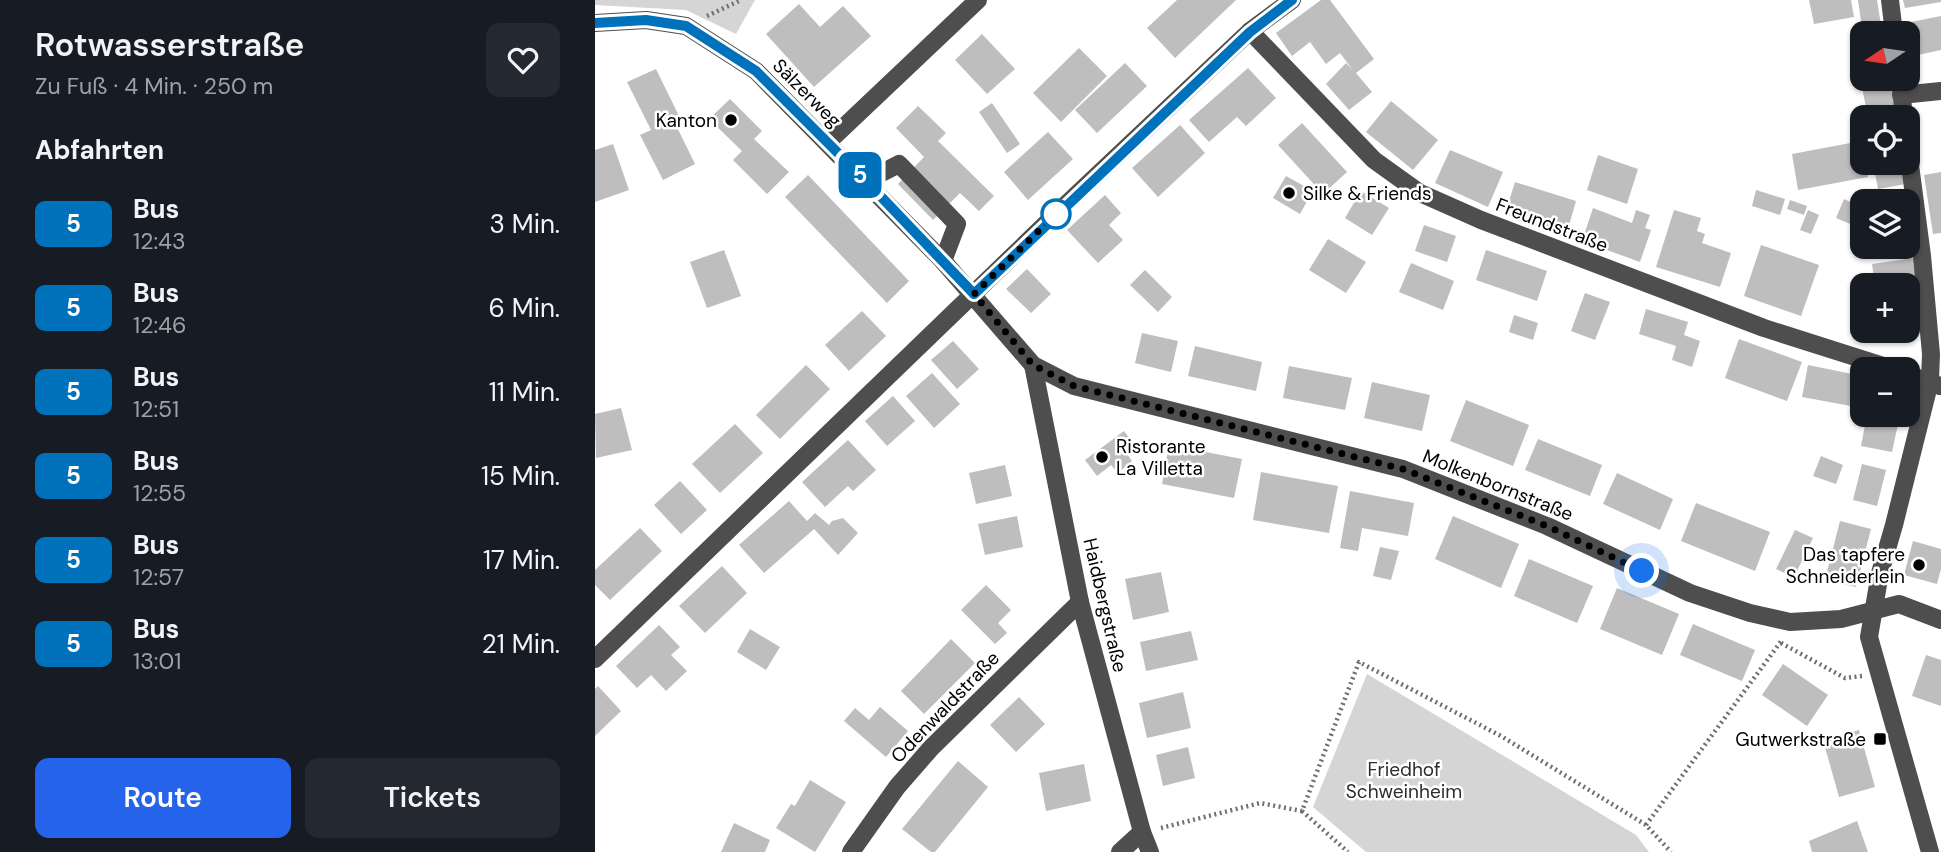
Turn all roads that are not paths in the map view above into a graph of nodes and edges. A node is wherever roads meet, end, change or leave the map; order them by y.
1 (978, 0) edge
2 (1292, 0) edge
3 (1890, 0) edge
4 (1893, 21) edge
5 (595, 23) edge
6 (1250, 32) junction
7 (1920, 89) edge
8 (1941, 91) edge
9 (828, 142) junction
10 (1911, 175) edge
11 (866, 181) junction
12 (943, 261) junction
13 (974, 294) junction
14 (1855, 357) edge
15 (1033, 365) junction
16 (1935, 384) edge
17 (1080, 602) junction
18 (1873, 610) junction
19 (1941, 620) edge
20 (595, 659) edge
21 (1142, 832) junction
22 (851, 852) edge
23 (1120, 852) edge
24 (1150, 852) edge
25 (1930, 852) edge

1 - 9 street
2 - 6 street
3 - 4 street
5 - 9 street, Sälzerweg
6 - 13 street
6 - 14 street, Freundstraße
7 - 8 street
9 - 11 street, Sälzerweg
10 - 16 street
11 - 12 street, Sälzerweg
11 - 12 street
12 - 13 street, Sälzerweg
13 - 15 street, Sälzerweg
13 - 20 street
15 - 17 street, Haidbergstraße
15 - 18 street, Molkenbornstraße
16 - 18 street
17 - 21 street, Haidbergstraße
17 - 22 street, Odenwaldstraße
18 - 19 street, Molkenbornstraße
18 - 25 street
21 - 23 street
21 - 24 street, Haidbergstraße

